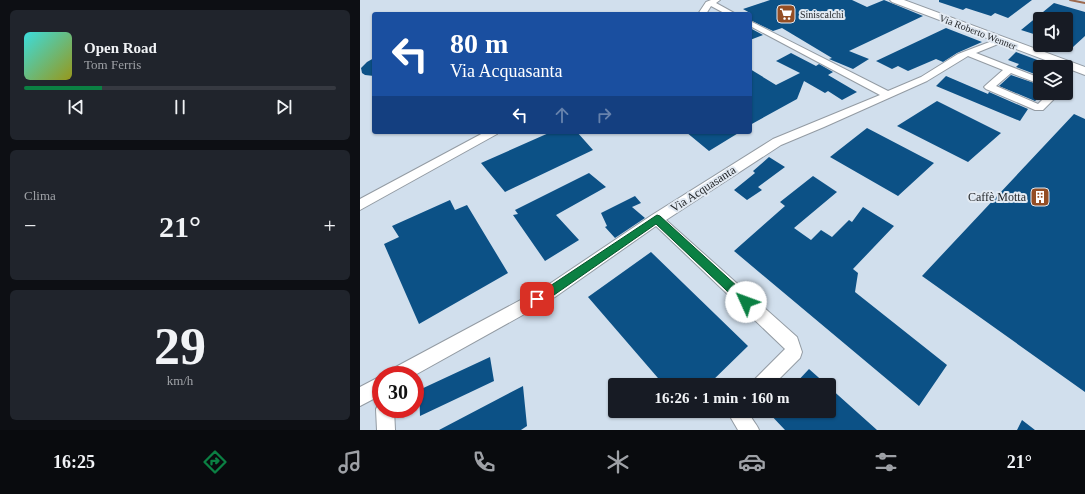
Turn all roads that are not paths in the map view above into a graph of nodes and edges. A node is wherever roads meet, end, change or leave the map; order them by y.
1 (895, 0) edge
2 (903, 0) edge
3 (714, 1) edge
4 (704, 12) edge
5 (729, 12) edge
6 (752, 24) edge
7 (1000, 40) junction
8 (968, 53) junction
9 (1085, 68) edge
10 (1010, 69) junction
11 (1085, 71) edge
12 (1033, 78) edge
13 (888, 95) junction
14 (1048, 100) edge
15 (489, 134) edge
16 (360, 205) edge
17 (657, 218) junction
18 (414, 366) edge
19 (769, 378) edge
20 (372, 390) edge
21 (360, 397) edge
22 (385, 418) edge
23 (740, 418) edge
24 (386, 430) edge
25 (750, 430) edge

1 - 7 main road, Via Roberto Wenner
2 - 9 main road, Via Roberto Wenner
3 - 4 street
3 - 5 street
6 - 13 street
7 - 8 street, Via Acquasanta
7 - 11 main road, Via Roberto Wenner
8 - 10 street
8 - 13 street, Via Acquasanta
10 - 12 street
10 - 14 street
13 - 17 street, Via Acquasanta
15 - 16 street
17 - 18 street, Via Acquasanta
17 - 19 street
20 - 21 street
22 - 24 street
23 - 25 street

